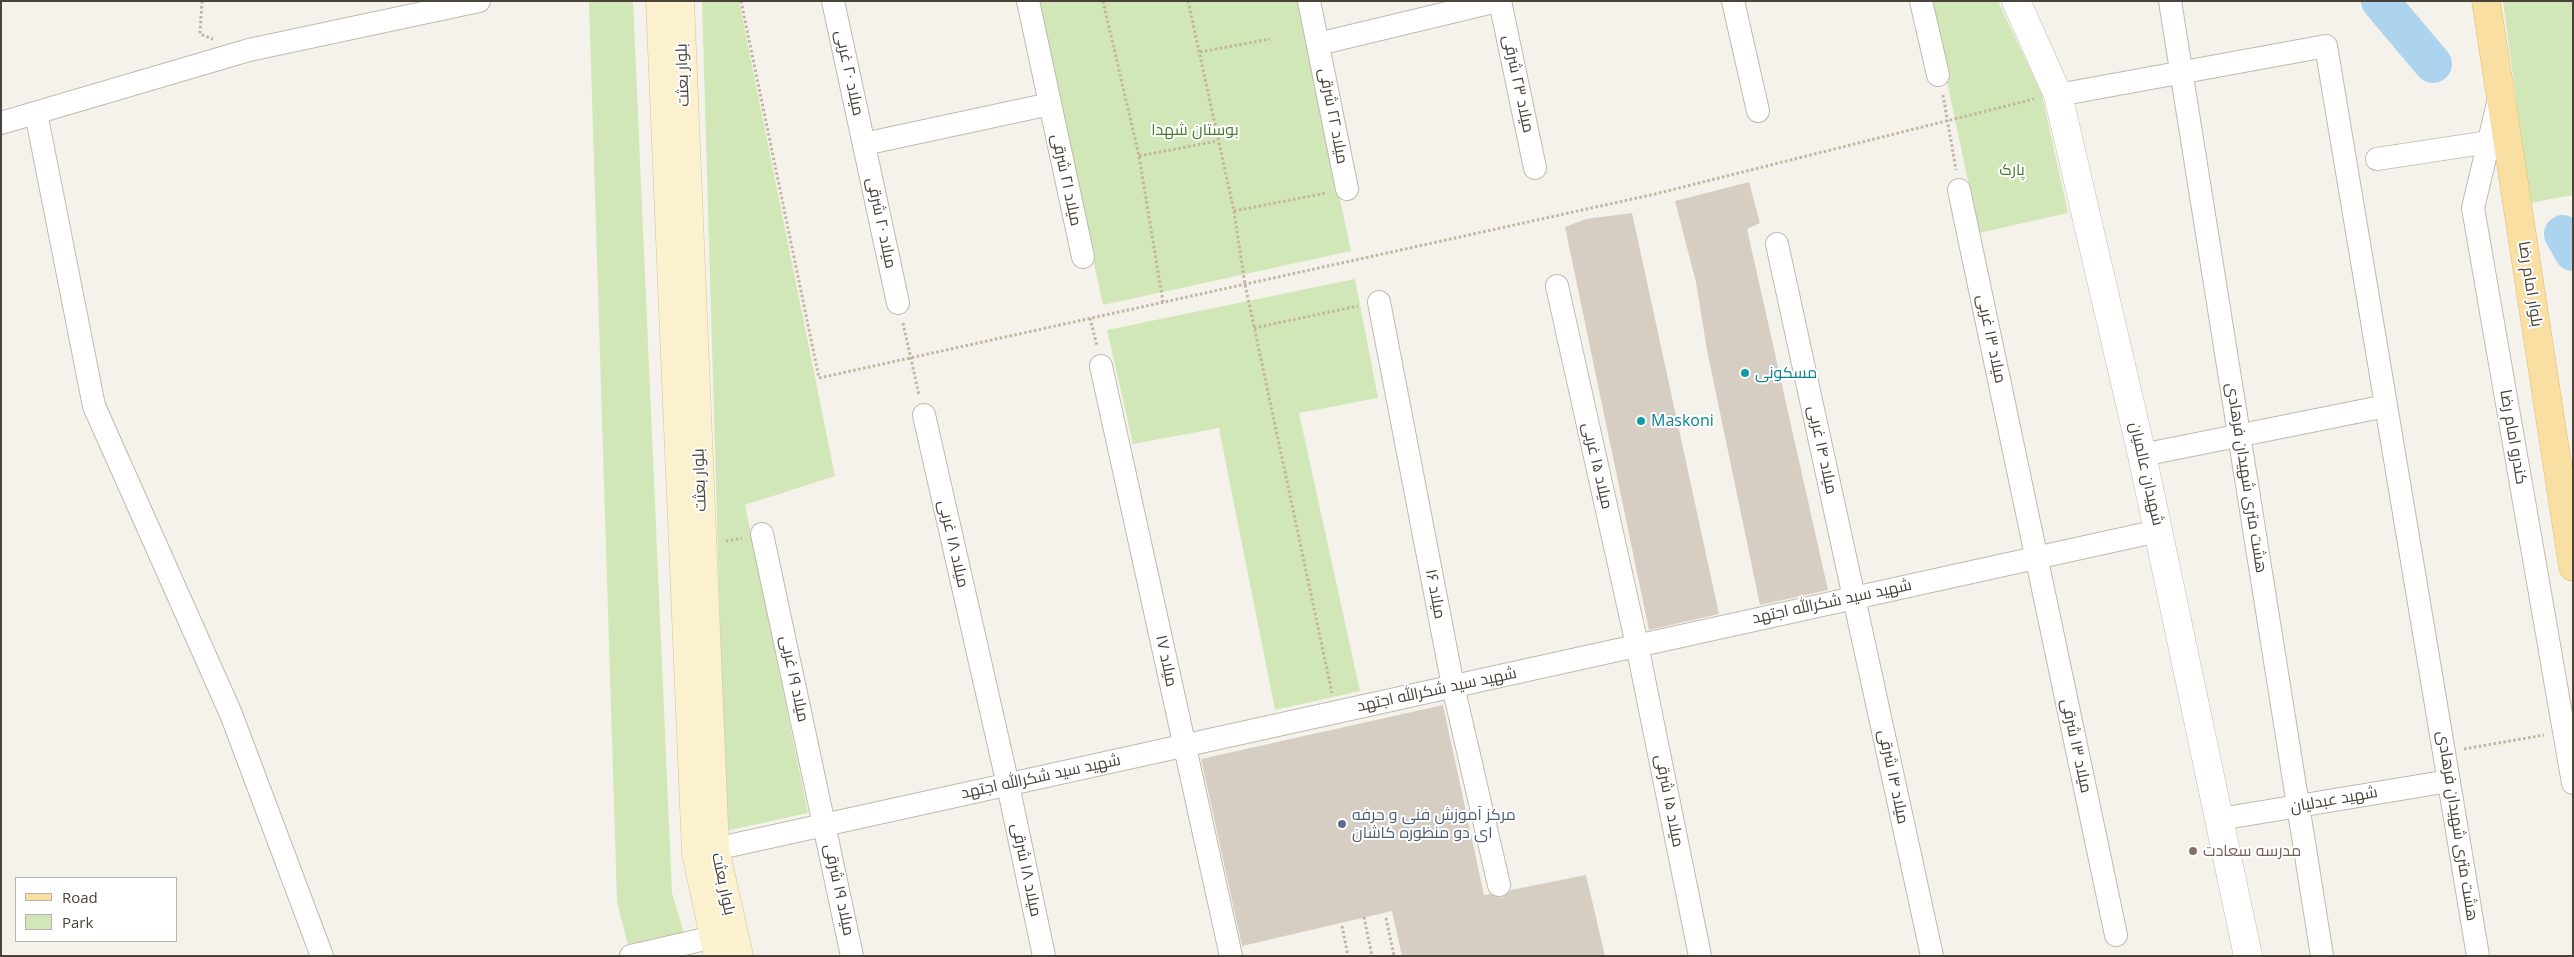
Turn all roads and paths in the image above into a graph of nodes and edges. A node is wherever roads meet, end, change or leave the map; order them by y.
1 (202, 1) edge
2 (479, 1) edge
3 (660, 1) edge
4 (680, 1) edge
5 (741, 1) edge
6 (833, 1) edge
7 (1028, 1) edge
8 (1103, 1) edge
9 (1188, 1) edge
10 (1309, 1) edge
11 (1499, 1) edge
12 (1734, 1) edge
13 (1921, 1) edge
14 (2016, 1) edge
15 (2170, 1) edge
16 (2486, 1) edge
17 (1270, 39) dead end
18 (1318, 44) junction
19 (248, 50) junction
20 (1200, 52) junction
21 (2181, 72) junction
22 (1938, 75) joint
23 (2500, 93) junction
24 (2047, 97) junction
25 (1050, 104) junction
26 (1758, 111) dead end
27 (36, 113) junction
28 (1948, 121) junction
29 (1, 123) edge
30 (1217, 140) junction
31 (2489, 142) junction
32 (864, 144) junction
33 (1139, 156) junction
34 (2377, 159) dead end
35 (1535, 168) dead end
36 (1348, 189) joint
37 (1959, 190) joint
38 (1234, 211) junction
39 (1776, 244) dead end
40 (1082, 257) dead end
41 (1245, 284) junction
42 (1557, 286) dead end
43 (1163, 302) junction
44 (1378, 302) joint
45 (898, 303) joint
46 (1090, 318) junction
47 (1254, 328) junction
48 (911, 358) junction
49 (1101, 366) joint
50 (2386, 406) junction
51 (924, 415) joint
52 (2239, 436) junction
53 (2142, 455) junction
54 (2158, 531) junction
55 (762, 534) joint
56 (725, 541) dead end
57 (2036, 557) junction
58 (2573, 567) edge
59 (1854, 598) junction
60 (1637, 646) junction
61 (1453, 686) junction
62 (1336, 712) junction
63 (2564, 732) junction
64 (1185, 746) junction
65 (2446, 752) junction
66 (2449, 781) junction
67 (2573, 783) edge
68 (1008, 785) junction
69 (2298, 806) junction
70 (2220, 819) junction
71 (825, 825) junction
72 (715, 849) junction
73 (1498, 885) dead end
74 (1364, 917) dead end
75 (1386, 918) dead end
76 (1342, 926) dead end
77 (2116, 935) dead end
78 (716, 946) edge
79 (322, 956) edge
80 (631, 956) edge
81 (738, 956) edge
82 (852, 956) edge
83 (1044, 956) edge
84 (1231, 956) edge
85 (1348, 956) edge
86 (1372, 956) edge
87 (1394, 956) edge
88 (1700, 956) edge
89 (1932, 956) edge
90 (2248, 956) edge
91 (2322, 956) edge
92 (2478, 956) edge

1 - 19 path
2 - 19 street
3 - 78 main road, بلوار بعثت
4 - 72 main road, بلوار بعثت
5 - 48 path
6 - 32 street, میلاد ۲۰ غربی
7 - 25 street, میلاد ۲۱ شرقی
8 - 33 path
9 - 20 path
10 - 18 street, میلاد ۲۲ شرقی
11 - 18 street
11 - 35 street, میلاد ۲۳ شرقی
12 - 26 street
13 - 22 street
14 - 24 street, شهیدان عالمیان
15 - 21 street, هشت متری شهیدان فرهادی
16 - 23 main road, بلوار امام رضا
17 - 20 path
18 - 36 street, میلاد ۲۲ شرقی
19 - 27 street
20 - 30 path
21 - 24 street
21 - 50 street, هشت متری شهیدان فرهادی
21 - 52 street, هشت متری شهیدان فرهادی
22 - 28 path
23 - 31 street, کندرو امام رضا
23 - 58 main road, بلوار امام رضا
24 - 28 path
24 - 53 street, شهیدان عالمیان
25 - 32 street
25 - 40 street, میلاد ۲۱ شرقی
27 - 29 street
27 - 79 street
28 - 37 path
28 - 41 path
30 - 33 path
30 - 38 path
31 - 34 street
31 - 63 street, کندرو امام رضا
32 - 45 street, میلاد ۲۰ شرقی
33 - 43 path
36 - 38 path
37 - 57 street, میلاد ۱۳ غربی
38 - 41 path
39 - 59 street, میلاد ۱۴ غربی
41 - 43 path
41 - 47 path
42 - 60 street, میلاد ۱۵ غربی
43 - 46 path
44 - 47 path
44 - 61 street, میلاد ۱۶
45 - 48 path
46 - 48 path
46 - 49 path
47 - 62 path
48 - 51 path
49 - 64 street, میلاد ۱۷
50 - 52 street
50 - 65 street, هشت متری شهیدان فرهادی
51 - 68 street, میلاد ۱۸ غربی
52 - 53 street
52 - 69 street, هشت متری شهیدان فرهادی
53 - 54 street, شهیدان عالمیان
54 - 57 street, شهید سید شکرالله اجتهد
54 - 70 street, شهیدان عالمیان
55 - 56 path
55 - 71 street, میلاد ۱۹ غربی
57 - 59 street, شهید سید شکرالله اجتهد
57 - 77 street, میلاد ۱۳ شرقی
59 - 60 street, شهید سید شکرالله اجتهد
59 - 89 street, میلاد ۱۴ شرقی
60 - 61 street, شهید سید شکرالله اجتهد
60 - 88 street, میلاد ۱۵ شرقی
61 - 62 street, شهید سید شکرالله اجتهد
61 - 73 street, میلاد ۱۶
62 - 64 street, شهید سید شکرالله اجتهد
63 - 65 path
63 - 67 street, کندرو امام رضا
64 - 68 street, شهید سید شکرالله اجتهد
64 - 84 street, میلاد ۱۷
65 - 66 street, هشت متری شهیدان فرهادی
66 - 69 street, شهید عبدلیان
66 - 92 street, هشت متری شهیدان فرهادی
68 - 71 street, شهید سید شکرالله اجتهد
68 - 83 street, میلاد ۱۸ شرقی
69 - 70 street, شهید عبدلیان
69 - 91 street, هشت متری شهیدان فرهادی
70 - 90 street, شهیدان عالمیان
71 - 72 street, شهید سید شکرالله اجتهد
71 - 82 street, میلاد ۱۹ شرقی
72 - 81 main road, بلوار بعثت
74 - 86 path
75 - 87 path
76 - 85 path
78 - 80 street

